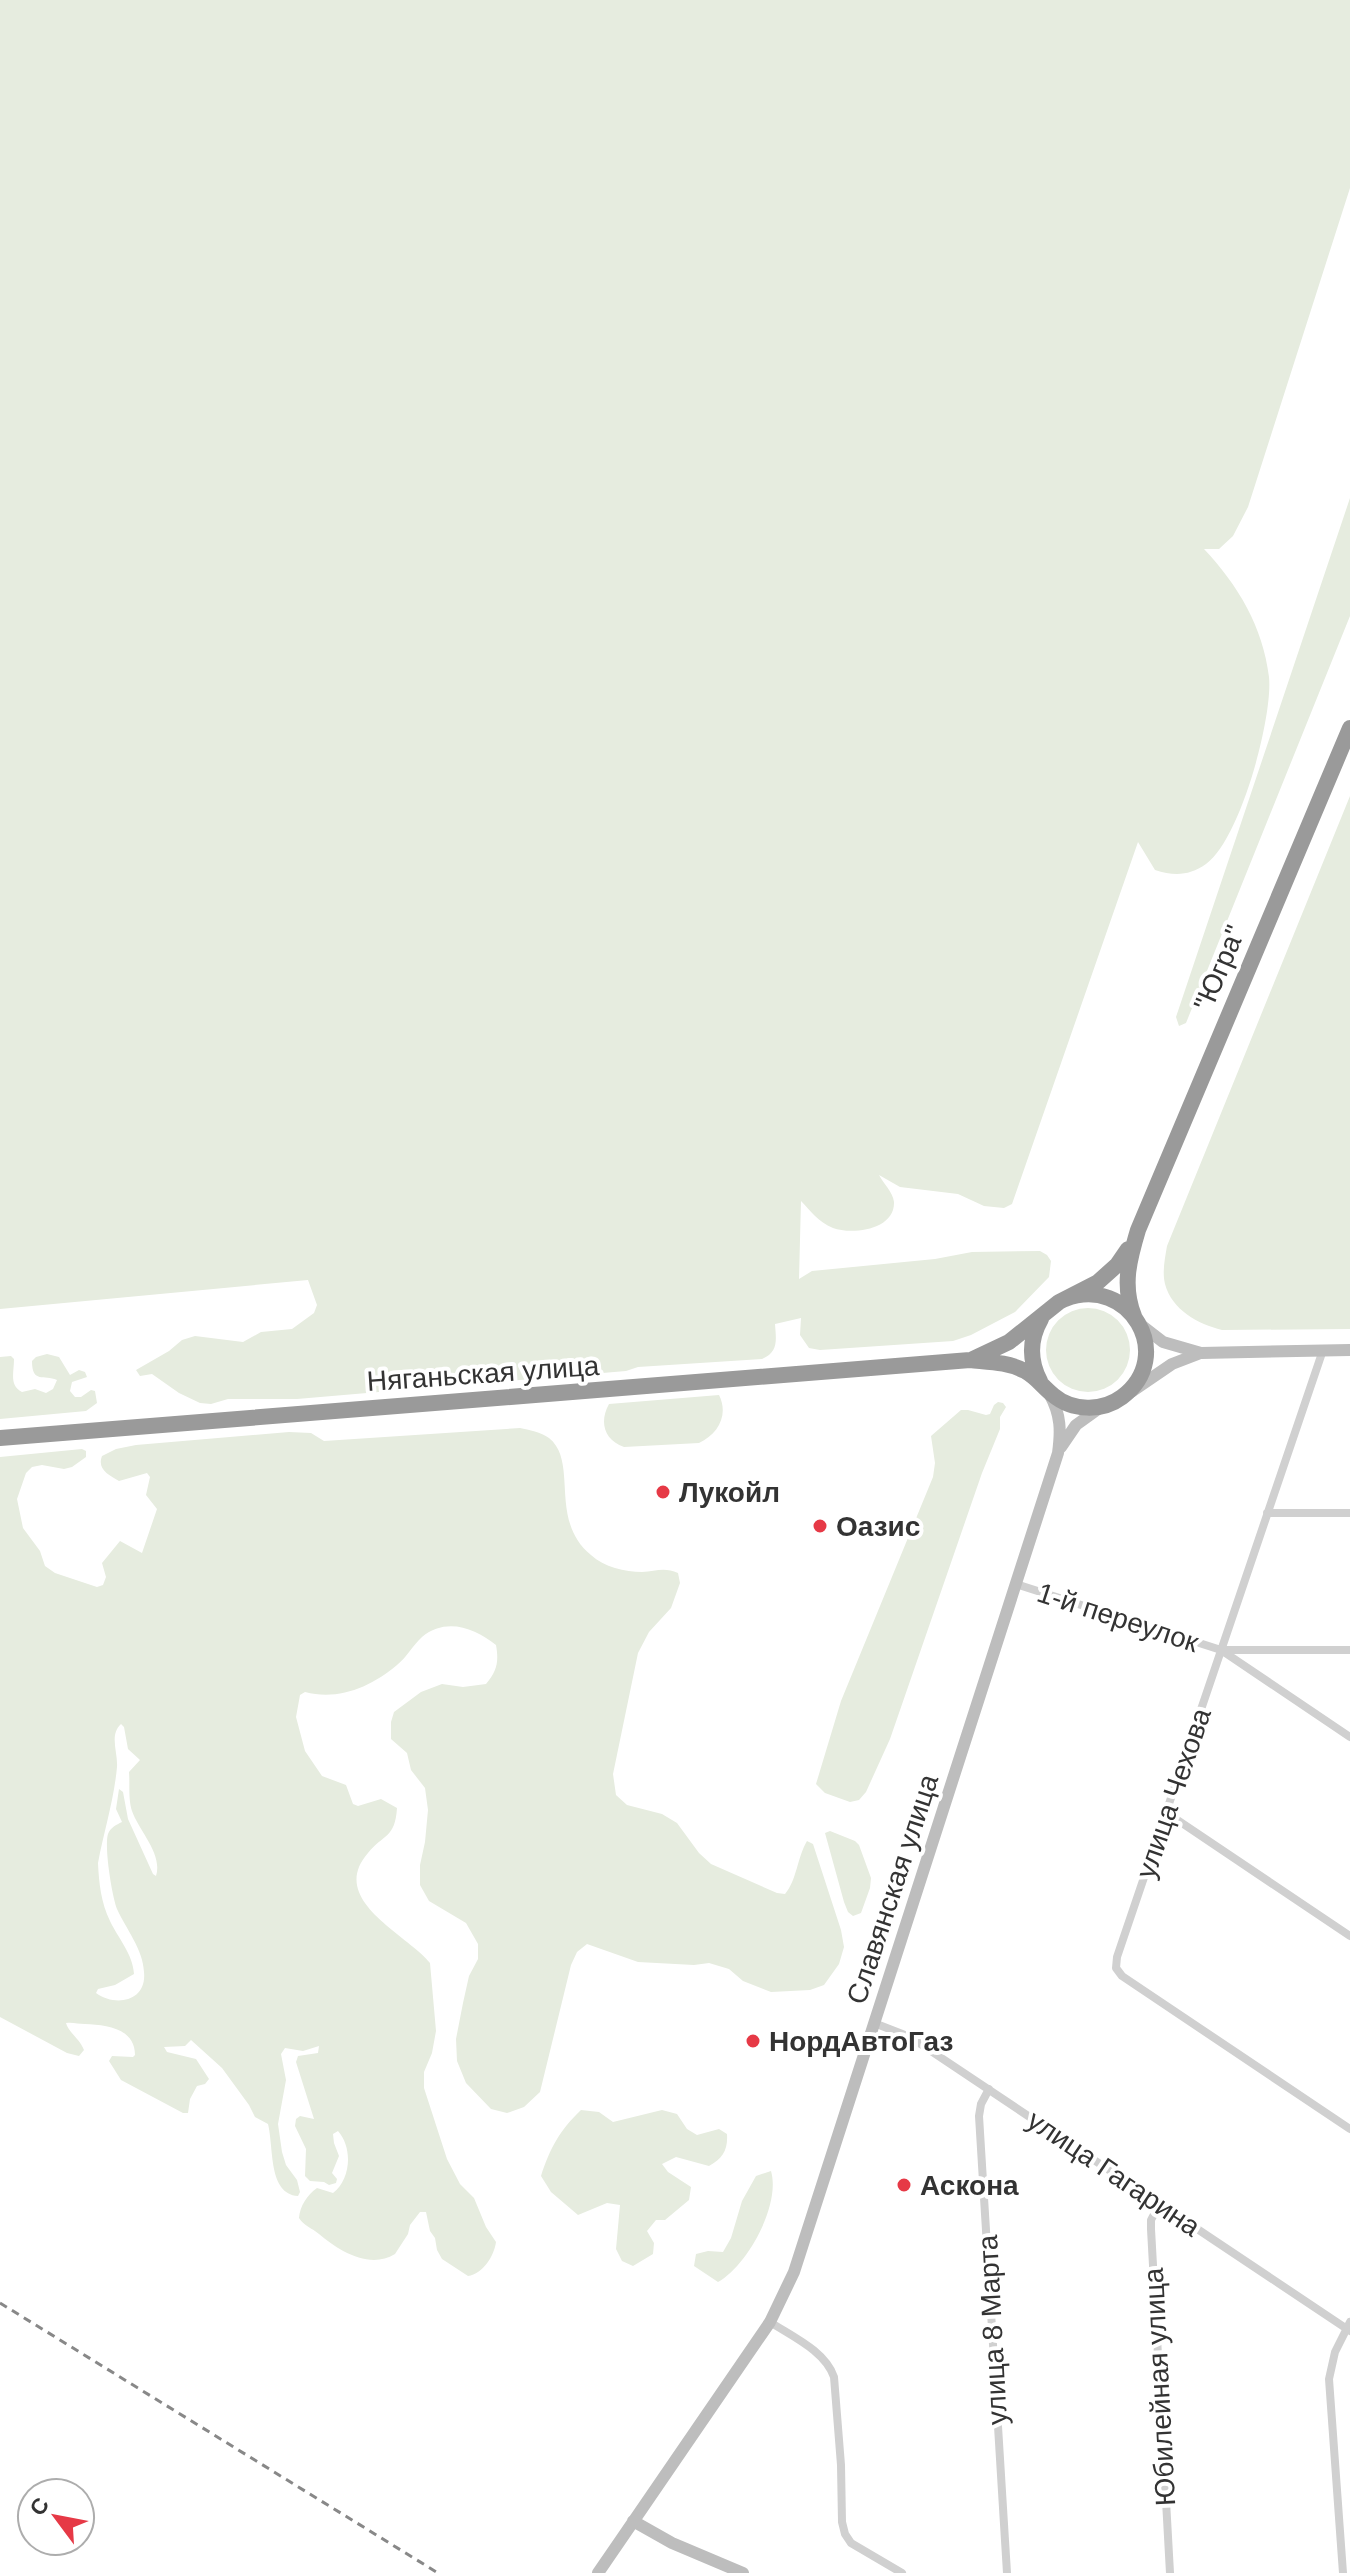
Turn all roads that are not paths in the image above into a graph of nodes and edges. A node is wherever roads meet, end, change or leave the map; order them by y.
1 (1350, 728) edge
2 (1138, 1230) junction
3 (1065, 1299) junction
4 (1044, 1315) junction
5 (1136, 1320) junction
6 (1323, 1350) junction
7 (1350, 1350) edge
8 (1201, 1353) junction
9 (970, 1360) junction
10 (1045, 1388) junction
11 (1110, 1403) junction
12 (0, 1438) edge
13 (1058, 1453) junction
14 (1267, 1513) junction
15 (1350, 1513) edge
16 (1016, 1584) junction
17 (1221, 1650) junction
18 (1350, 1650) edge
19 (1350, 1737) edge
20 (1167, 1813) junction
21 (1350, 1936) edge
22 (874, 2023) junction
23 (989, 2089) junction
24 (1350, 2129) edge
25 (1160, 2203) junction
26 (770, 2322) junction
27 (1349, 2327) edge
28 (633, 2521) junction
29 (598, 2573) edge
30 (743, 2573) edge
31 (902, 2573) edge
32 (1007, 2573) edge
33 (1170, 2573) edge
34 (1343, 2573) edge

1 - 2 highway, "Югра"
2 - 3 highway
2 - 5 highway
3 - 4 highway
3 - 5 highway
4 - 9 highway
4 - 10 highway
5 - 8 street
5 - 11 highway
6 - 7 street
6 - 8 street
6 - 14 street, улица Чехова
8 - 11 street
9 - 10 highway
9 - 12 highway, Няганьская улица
10 - 11 highway
10 - 13 street
11 - 13 street
13 - 16 street, Славянская улица
14 - 15 street
14 - 17 street, улица Чехова
16 - 17 street, 1-й переулок
16 - 22 street, Славянская улица
17 - 18 street
17 - 19 street
17 - 20 street, улица Чехова
20 - 21 street
20 - 24 street, улица Чехова
22 - 23 street, улица Гагарина
22 - 26 street, Славянская улица
23 - 25 street, улица Гагарина
23 - 32 street, улица 8 Марта
25 - 27 street, улица Гагарина
25 - 33 street, Юбилейная улица
26 - 28 street, Славянская улица
26 - 31 street
27 - 34 street
28 - 29 street, Славянская улица
28 - 30 street

